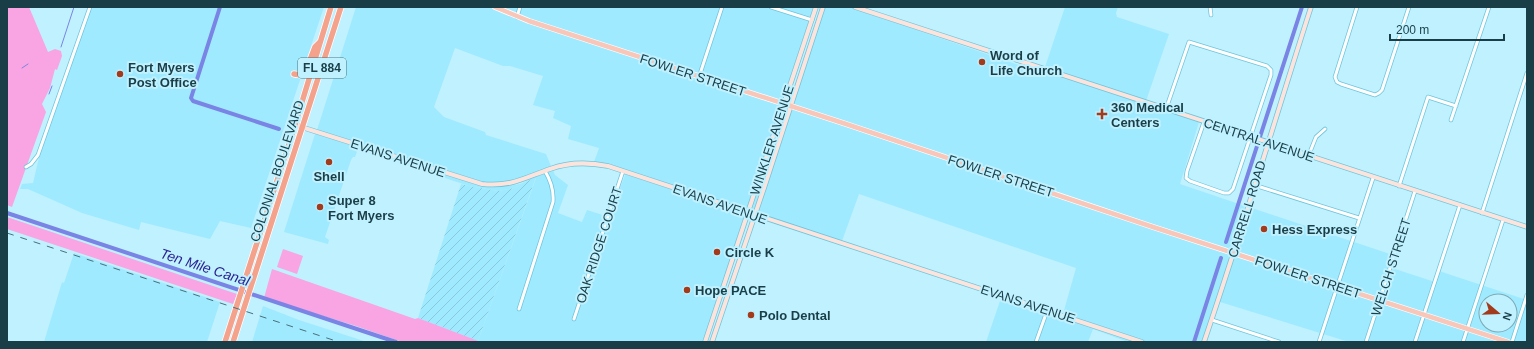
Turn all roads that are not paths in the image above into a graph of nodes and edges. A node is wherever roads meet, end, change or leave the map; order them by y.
1 (90, 7) edge
2 (331, 7) edge
3 (341, 7) edge
4 (495, 7) edge
5 (520, 7) edge
6 (722, 7) edge
7 (771, 7) edge
8 (816, 7) edge
9 (823, 7) edge
10 (855, 7) edge
11 (1210, 7) edge
12 (1311, 7) edge
13 (1357, 7) edge
14 (1409, 7) edge
15 (1489, 7) edge
16 (1211, 15) dead end
17 (517, 16) junction
18 (812, 20) junction
19 (321, 40) junction
20 (1527, 73) edge
21 (294, 74) dead end
22 (699, 77) junction
23 (784, 105) junction
24 (790, 106) junction
25 (1456, 106) junction
26 (1166, 110) junction
27 (1451, 120) dead end
28 (1204, 122) junction
29 (295, 126) junction
30 (303, 128) junction
31 (1325, 129) dead end
32 (1252, 138) junction
33 (1265, 142) junction
34 (1308, 157) junction
35 (26, 167) dead end
36 (545, 171) junction
37 (623, 171) junction
38 (1373, 178) junction
39 (1254, 184) junction
40 (1400, 186) junction
41 (1415, 191) junction
42 (269, 206) junction
43 (1460, 206) junction
44 (748, 213) junction
45 (1482, 213) junction
46 (754, 215) junction
47 (1359, 218) junction
48 (1503, 220) junction
49 (264, 223) junction
50 (270, 226) junction
51 (1527, 228) edge
52 (266, 240) junction
53 (1234, 253) junction
54 (1337, 286) junction
55 (1527, 295) edge
56 (1380, 300) junction
57 (518, 309) dead end
58 (1047, 311) junction
59 (1424, 315) junction
60 (574, 319) dead end
61 (1212, 320) junction
62 (1468, 329) junction
63 (224, 342) edge
64 (233, 342) edge
65 (705, 342) edge
66 (712, 342) edge
67 (1036, 342) edge
68 (1142, 342) edge
69 (1204, 342) edge
70 (1279, 342) edge
71 (1319, 342) edge
72 (1366, 342) edge
73 (1415, 342) edge
74 (1463, 342) edge
75 (1508, 342) edge
76 (1512, 342) edge

1 - 35 street
2 - 19 highway, COLONIAL BOULEVARD / FL 884
3 - 30 highway, COLONIAL BOULEVARD / FL 884
4 - 17 main road, FOWLER STREET
5 - 17 street
6 - 22 street
7 - 18 street
8 - 18 street, WINKLER AVENUE
9 - 24 street, WINKLER AVENUE
10 - 26 street, CENTRAL AVENUE
11 - 16 street
12 - 33 street, CARRELL ROAD
13 - 14 street
15 - 25 street
17 - 22 main road, FOWLER STREET
18 - 23 street, WINKLER AVENUE
19 - 21 highway
19 - 29 highway, COLONIAL BOULEVARD / FL 884
20 - 45 street
22 - 23 main road, FOWLER STREET
23 - 24 main road, FOWLER STREET
23 - 44 street, WINKLER AVENUE
24 - 46 street, WINKLER AVENUE
24 - 53 main road, FOWLER STREET
25 - 27 street
25 - 40 street
26 - 28 street, CENTRAL AVENUE
26 - 32 street
28 - 32 street, CENTRAL AVENUE
28 - 32 street
29 - 30 street, EVANS AVENUE
29 - 42 highway, COLONIAL BOULEVARD / FL 884
30 - 36 street, EVANS AVENUE
30 - 50 highway, COLONIAL BOULEVARD / FL 884
31 - 34 street
32 - 33 street, CENTRAL AVENUE
33 - 34 street, CENTRAL AVENUE
33 - 39 street, CARRELL ROAD
34 - 38 street, CENTRAL AVENUE
36 - 37 street, EVANS AVENUE
36 - 57 street
37 - 44 street, EVANS AVENUE
37 - 60 street, OAK RIDGE COURT
38 - 40 street, CENTRAL AVENUE
38 - 47 street
39 - 47 street
39 - 53 street, CARRELL ROAD
40 - 41 street, CENTRAL AVENUE
41 - 43 street, CENTRAL AVENUE
41 - 56 street, WELCH STREET
42 - 49 highway, COLONIAL BOULEVARD / FL 884
42 - 50 highway
43 - 45 street, CENTRAL AVENUE
43 - 59 street
44 - 46 street, EVANS AVENUE
44 - 65 street, WINKLER AVENUE
45 - 48 street, CENTRAL AVENUE
46 - 58 street, EVANS AVENUE
46 - 66 street, WINKLER AVENUE
47 - 54 street
48 - 51 street, CENTRAL AVENUE
48 - 62 street
49 - 52 highway
49 - 63 highway, COLONIAL BOULEVARD / FL 884
50 - 52 highway, COLONIAL BOULEVARD / FL 884
52 - 64 highway, COLONIAL BOULEVARD / FL 884
53 - 54 main road, FOWLER STREET
53 - 61 street, CARRELL ROAD
54 - 56 main road, FOWLER STREET
54 - 71 street
55 - 76 street
56 - 59 main road, FOWLER STREET
56 - 72 street, WELCH STREET
58 - 67 street
58 - 68 street, EVANS AVENUE
59 - 62 main road, FOWLER STREET
59 - 73 street
61 - 69 street, CARRELL ROAD
61 - 70 street
62 - 74 street
62 - 75 main road, FOWLER STREET

